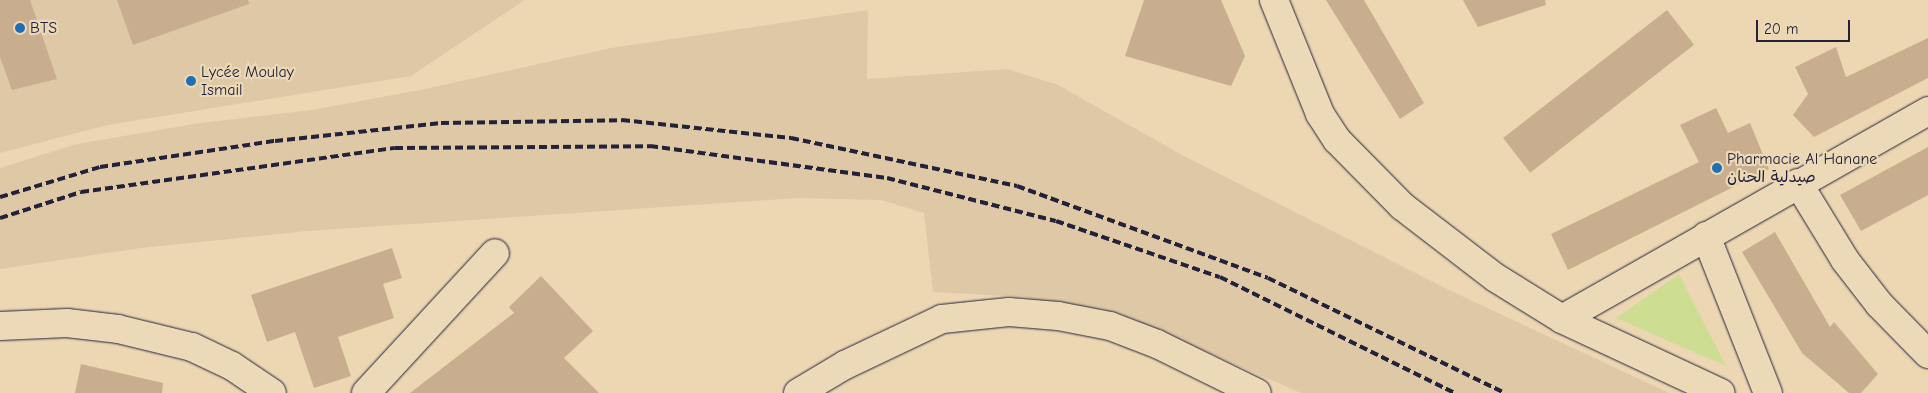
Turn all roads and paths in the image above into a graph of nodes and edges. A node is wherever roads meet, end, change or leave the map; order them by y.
1 (1274, 0) edge
2 (1928, 111) edge
3 (1798, 183) junction
4 (1706, 236) junction
5 (496, 253) dead end
6 (1562, 319) junction
7 (0, 326) edge
8 (1928, 354) edge
9 (272, 393) edge
10 (366, 393) edge
11 (798, 393) edge
12 (1257, 393) edge
13 (1721, 393) edge
14 (1768, 393) edge

1 - 6 street
2 - 3 street
3 - 4 street
3 - 8 street
4 - 6 street
4 - 14 street
5 - 10 street
6 - 13 street
7 - 9 street
11 - 12 street

